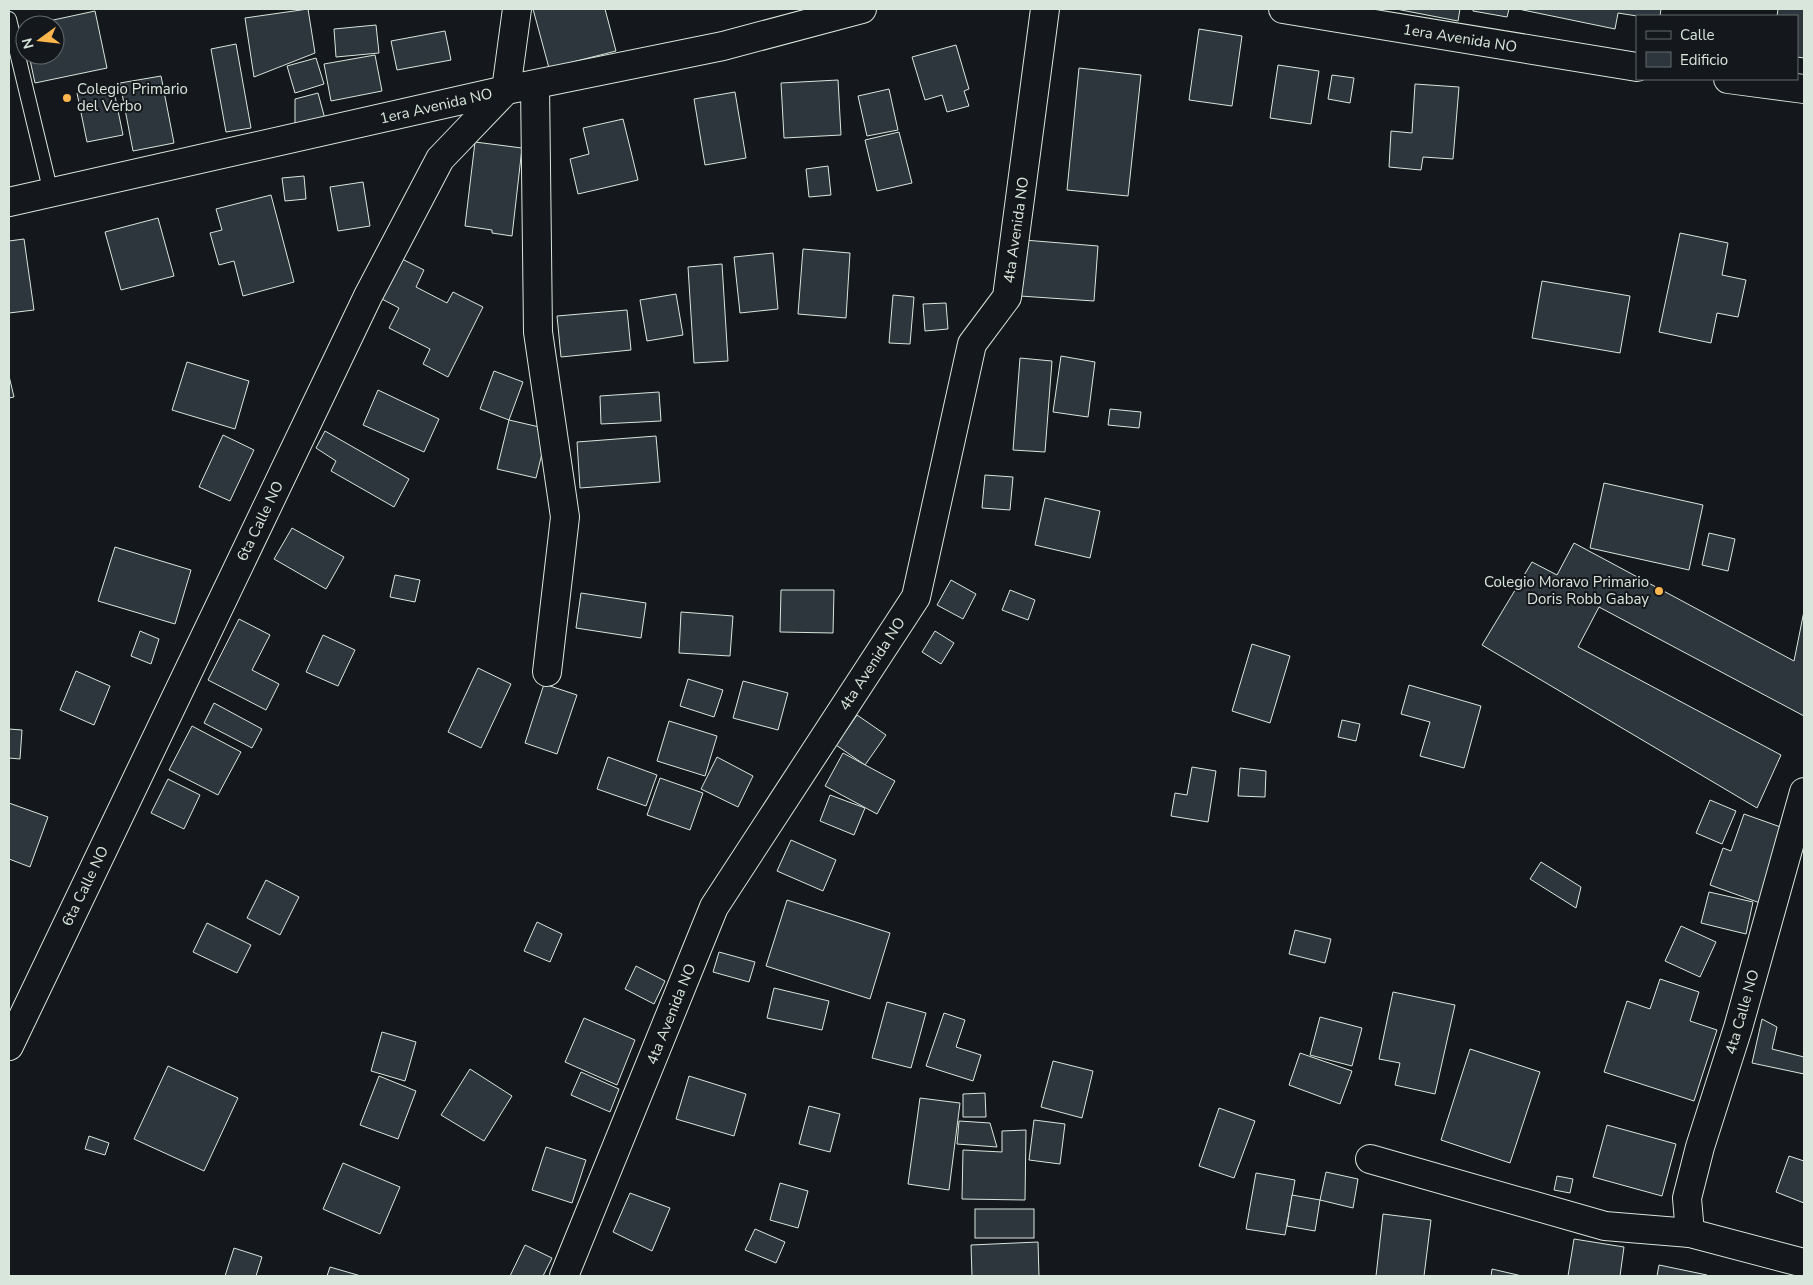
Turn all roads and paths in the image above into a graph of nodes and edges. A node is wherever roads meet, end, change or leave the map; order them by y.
1 (518, 9) edge
2 (862, 9) edge
3 (1045, 9) edge
4 (1283, 9) edge
5 (9, 19) edge
6 (1636, 67) edge
7 (1736, 80) edge
8 (535, 85) junction
9 (1804, 89) edge
10 (506, 90) junction
11 (51, 193) junction
12 (9, 202) edge
13 (547, 672) dead end
14 (1804, 792) edge
15 (9, 1046) edge
16 (1370, 1159) dead end
17 (1690, 1232) junction
18 (1804, 1263) edge
19 (564, 1276) edge

1 - 10 street
2 - 8 street, 1era Avenida NO
3 - 19 street, 4ta Avenida NO
4 - 6 street, 1era Avenida NO
5 - 11 lane
7 - 9 street
8 - 10 street, 1era Avenida NO
8 - 13 street
10 - 11 street, 1era Avenida NO
10 - 15 street, 6ta Calle NO
11 - 12 street, 1era Avenida NO
14 - 17 street, 4ta Calle NO
16 - 17 street
17 - 18 street

